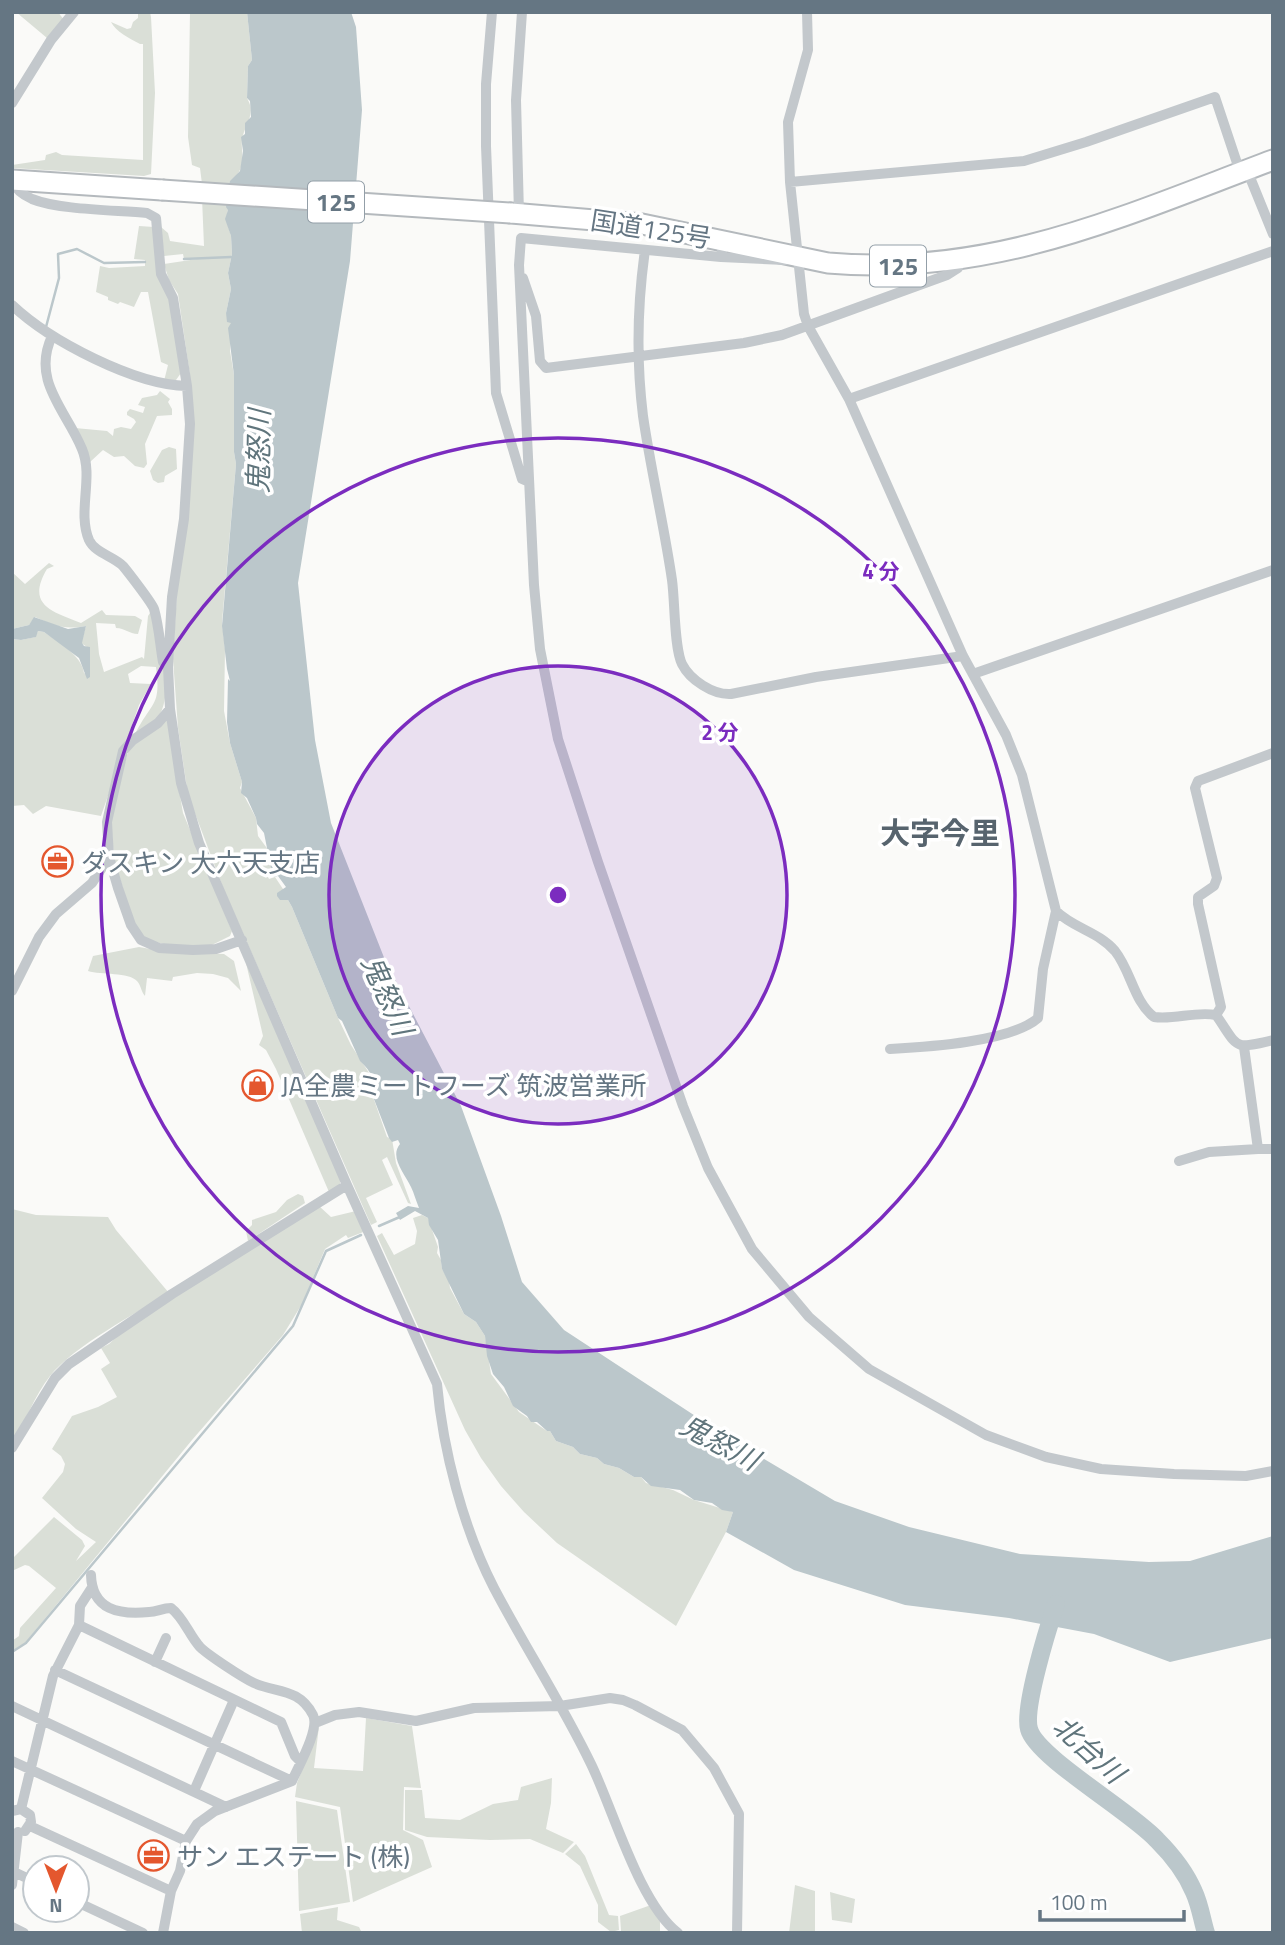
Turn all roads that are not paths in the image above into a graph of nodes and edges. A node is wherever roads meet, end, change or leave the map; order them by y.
1 (74, 12) edge
2 (492, 12) edge
3 (522, 12) edge
4 (807, 12) edge
5 (12, 103) edge
6 (1273, 160) edge
7 (1244, 171) junction
8 (12, 180) edge
9 (790, 182) junction
10 (515, 214) junction
11 (1273, 234) edge
12 (723, 249) junction
13 (645, 250) junction
14 (1273, 251) edge
15 (798, 258) junction
16 (959, 260) junction
17 (519, 265) junction
18 (12, 305) edge
19 (808, 326) junction
20 (52, 336) junction
21 (638, 357) junction
22 (187, 386) junction
23 (849, 398) junction
24 (529, 482) junction
25 (1273, 570) edge
26 (963, 656) junction
27 (169, 667) junction
28 (973, 674) junction
29 (170, 709) junction
30 (1273, 753) edge
31 (110, 857) junction
32 (1056, 911) junction
33 (242, 940) junction
34 (12, 991) edge
35 (1216, 1016) junction
36 (1273, 1040) edge
37 (1244, 1047) junction
38 (890, 1049) dead end
39 (1258, 1149) junction
40 (1273, 1149) edge
41 (1180, 1161) dead end
42 (347, 1185) junction
43 (12, 1448) edge
44 (1273, 1471) edge
45 (91, 1575) dead end
46 (91, 1590) junction
47 (79, 1625) junction
48 (166, 1637) dead end
49 (155, 1662) junction
50 (55, 1670) junction
51 (234, 1700) junction
52 (12, 1706) edge
53 (560, 1706) junction
54 (44, 1720) junction
55 (315, 1723) junction
56 (214, 1745) junction
57 (12, 1761) edge
58 (301, 1762) junction
59 (31, 1770) junction
60 (292, 1781) junction
61 (194, 1791) junction
62 (226, 1807) junction
63 (17, 1810) edge
64 (30, 1826) junction
65 (15, 1831) edge
66 (186, 1841) junction
67 (13, 1872) edge
68 (12, 1885) edge
69 (172, 1891) junction
70 (91, 1909) edge
71 (12, 1927) edge
72 (24, 1933) edge
73 (143, 1933) edge
74 (163, 1933) edge
75 (678, 1933) edge
76 (737, 1933) edge

1 - 5 street
2 - 24 street
3 - 10 street
4 - 9 street
6 - 7 highway, 国道125号 / 125
7 - 9 street
7 - 11 street
7 - 16 highway, 国道125号 / 125
8 - 10 highway, 国道125号 / 125, bridge
8 - 22 street
9 - 15 street
10 - 12 highway, 国道125号 / 125
12 - 13 street
12 - 15 highway, 国道125号 / 125
13 - 17 street
13 - 21 street
14 - 23 street
15 - 16 highway, 国道125号 / 125
15 - 19 street
16 - 19 street
17 - 21 street
17 - 24 street
18 - 20 street
19 - 21 street
19 - 23 street
20 - 22 street
20 - 27 street
21 - 26 street
22 - 27 street
23 - 26 street
24 - 44 street
25 - 28 street
26 - 28 street
27 - 29 street
28 - 32 street
29 - 31 street
29 - 33 street
30 - 35 street
31 - 33 street
31 - 34 street
32 - 35 street
32 - 38 street
33 - 42 street
35 - 37 street
36 - 37 street
37 - 39 street
39 - 40 street
39 - 41 street
42 - 43 street
42 - 53 street
45 - 46 street
46 - 47 street
46 - 55 street
47 - 49 street
47 - 50 street
48 - 49 street
49 - 51 street
50 - 54 street
50 - 56 street
51 - 56 street
51 - 58 street
52 - 54 street
53 - 55 street
53 - 75 street
53 - 76 street
54 - 59 street
54 - 61 street
55 - 58 street
56 - 60 street
56 - 61 street
57 - 59 street
58 - 60 street
59 - 63 street
59 - 66 street
60 - 62 street
61 - 62 street
62 - 66 street
63 - 64 street
64 - 65 street
64 - 69 street
65 - 67 street
66 - 69 street
67 - 68 street
69 - 74 street
70 - 73 street
71 - 72 street

